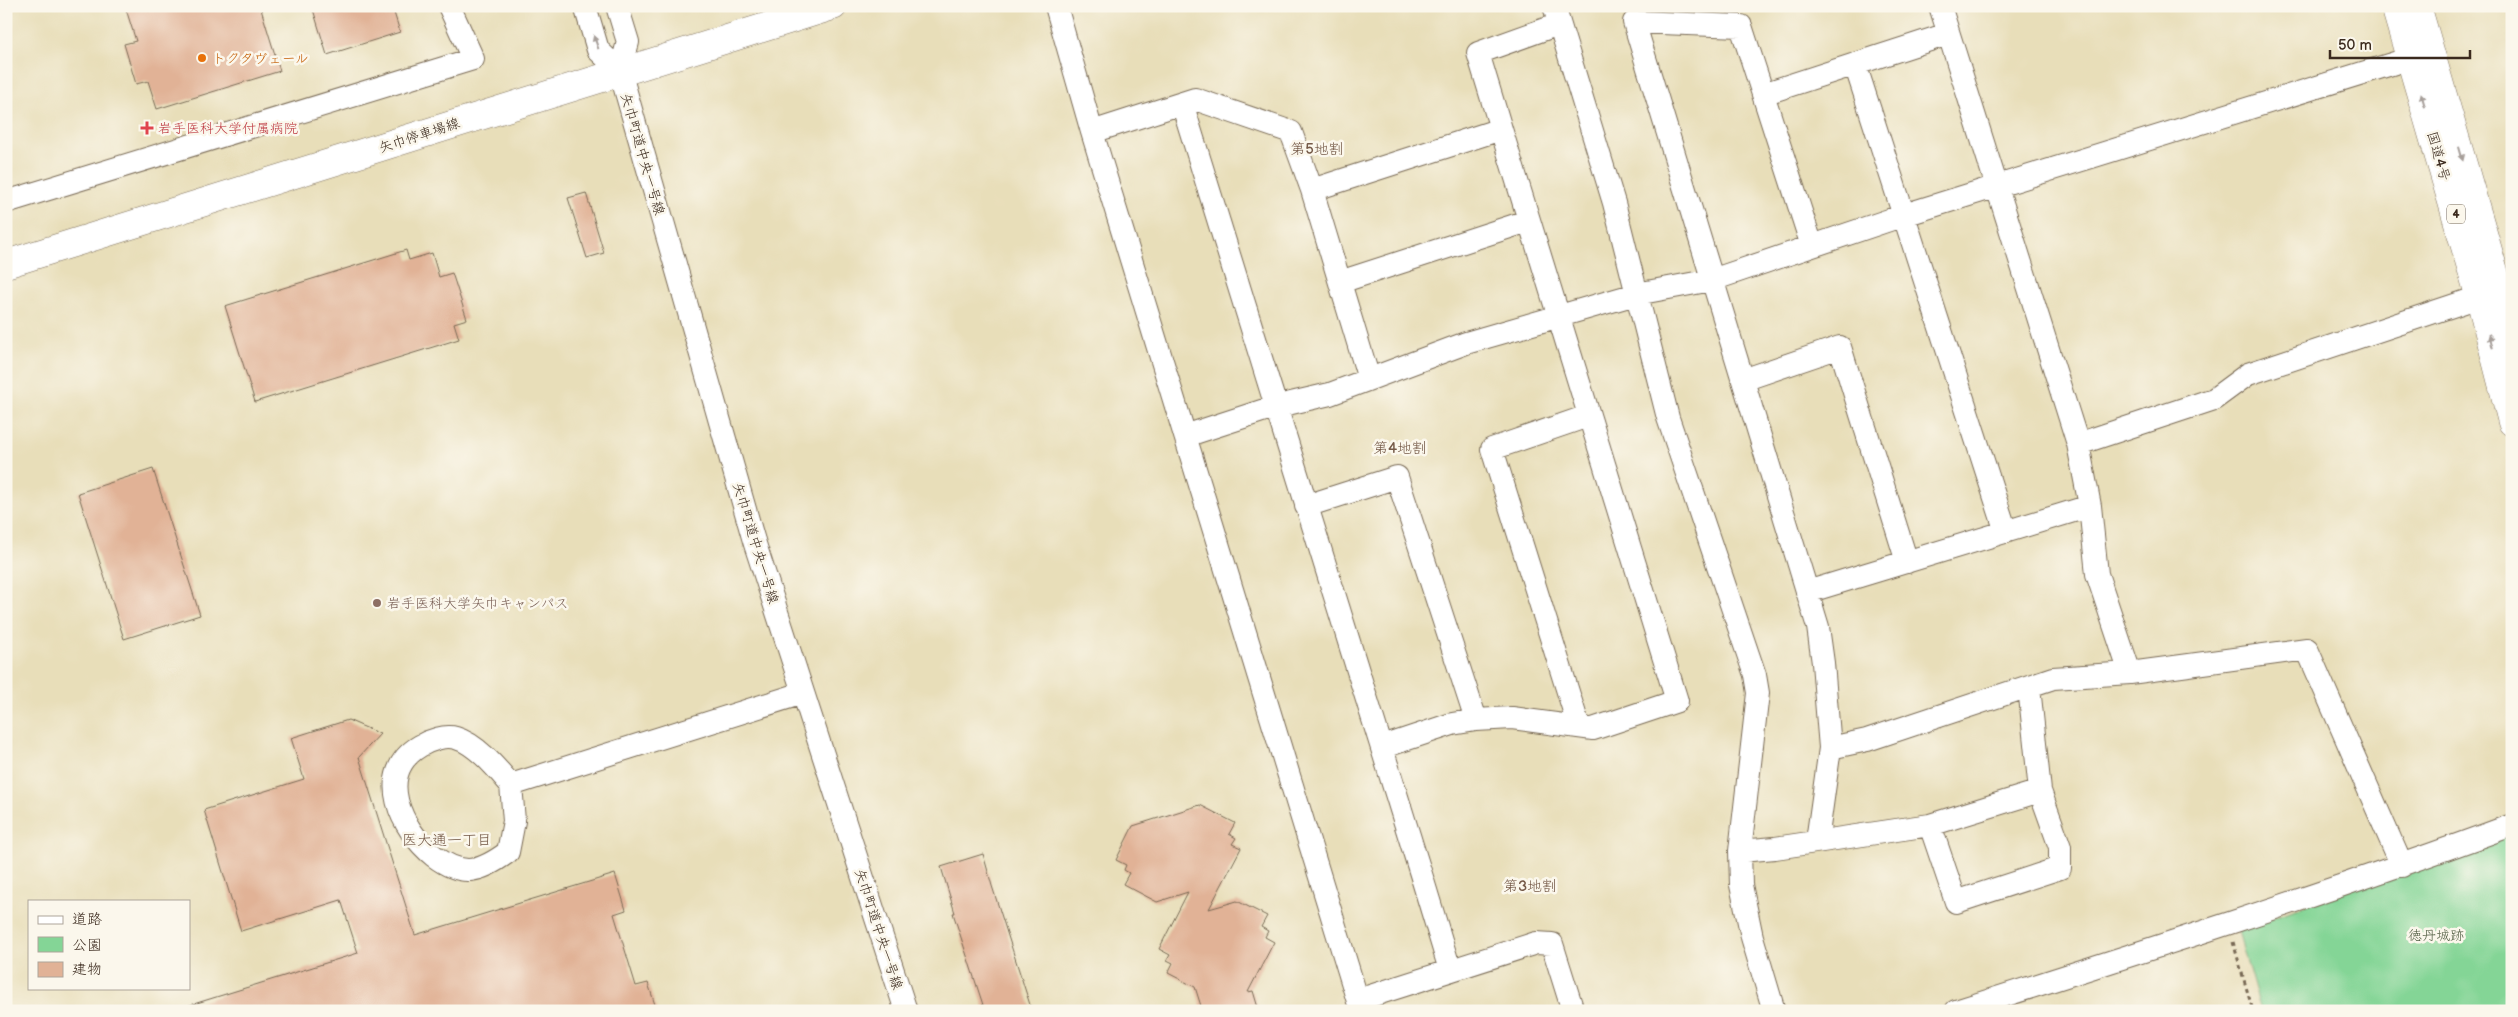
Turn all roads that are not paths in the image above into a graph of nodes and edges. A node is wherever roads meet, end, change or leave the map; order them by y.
1 (449, 6) edge
2 (584, 6) edge
3 (617, 6) edge
4 (832, 6) edge
5 (1056, 6) edge
6 (1940, 6) edge
7 (2395, 6) edge
8 (2417, 6) edge
9 (1557, 15) edge
10 (1948, 34) junction
11 (2411, 58) junction
12 (1855, 64) junction
13 (620, 71) junction
14 (1763, 94) junction
15 (1182, 103) junction
16 (1501, 129) junction
17 (1092, 132) junction
18 (1996, 188) junction
19 (1312, 190) junction
20 (6, 202) edge
21 (1904, 215) junction
22 (1528, 221) junction
23 (1812, 246) junction
24 (6, 264) edge
25 (1712, 280) junction
26 (1340, 282) junction
27 (2498, 291) edge
28 (1636, 294) junction
29 (1559, 315) junction
30 (2512, 333) edge
31 (1369, 379) junction
32 (1743, 380) junction
33 (1274, 407) junction
34 (1588, 416) junction
35 (2512, 422) edge
36 (1185, 436) junction
37 (2078, 444) junction
38 (1306, 506) junction
39 (2090, 506) junction
40 (2006, 532) junction
41 (1907, 562) junction
42 (1807, 592) junction
43 (2130, 673) junction
44 (2029, 687) junction
45 (803, 693) junction
46 (1476, 720) junction
47 (1580, 727) junction
48 (1383, 747) junction
49 (1830, 748) junction
50 (511, 785) junction
51 (2040, 791) junction
52 (1930, 825) junction
53 (2512, 825) edge
54 (1817, 841) junction
55 (1740, 851) junction
56 (2402, 866) junction
57 (1450, 970) junction
58 (1359, 1005) edge
59 (906, 1011) edge
60 (1573, 1011) edge
61 (1774, 1011) edge
62 (1956, 1011) edge

1 - 20 street
13 -> 2 street
3 - 13 street
4 - 13 main road, 矢巾停車場線
5 - 17 street
6 - 10 street
7 - 11 main road, 国道4号 / 4
8 -> 27 main road, 国道4号 / 4
9 - 16 street
9 - 28 street
10 - 12 street
10 - 18 street
11 - 18 street
27 -> 11 main road, 国道4号 / 4
12 - 14 street
12 - 21 street
13 - 24 main road, 矢巾停車場線
13 - 45 street, 矢巾町道中央一号線
14 - 23 street
14 - 25 street
15 - 17 street
15 - 19 street
15 - 33 street
16 - 19 street
16 - 22 street
17 - 36 street
18 - 21 street
18 - 37 street
19 - 26 street
21 - 23 street
21 - 40 street
22 - 26 street
22 - 29 street
23 - 25 street
25 - 28 street
25 - 32 street
26 - 31 street
27 - 30 main road, 国道4号 / 4
35 -> 27 main road, 国道4号 / 4
27 - 37 street
28 - 29 street
28 - 55 street
29 - 31 street
29 - 34 street
31 - 33 street
32 - 41 street
32 - 42 street
33 - 36 street
33 - 38 street
34 - 47 street
34 - 47 street
36 - 58 street
37 - 39 street
38 - 46 street
38 - 48 street
39 - 40 street
39 - 43 street
40 - 41 street
41 - 42 street
42 - 49 street
43 - 44 street
43 - 56 street
44 - 49 street
44 - 51 street
45 - 50 street
45 - 59 street, 矢巾町道中央一号線
46 - 47 street
46 - 48 street
48 - 57 street
49 - 54 street
50 - 50 street
51 - 52 street
51 - 52 street
52 - 54 street
53 - 56 street
54 - 55 street
55 - 61 street
56 - 62 street
57 - 58 street
57 - 60 street

